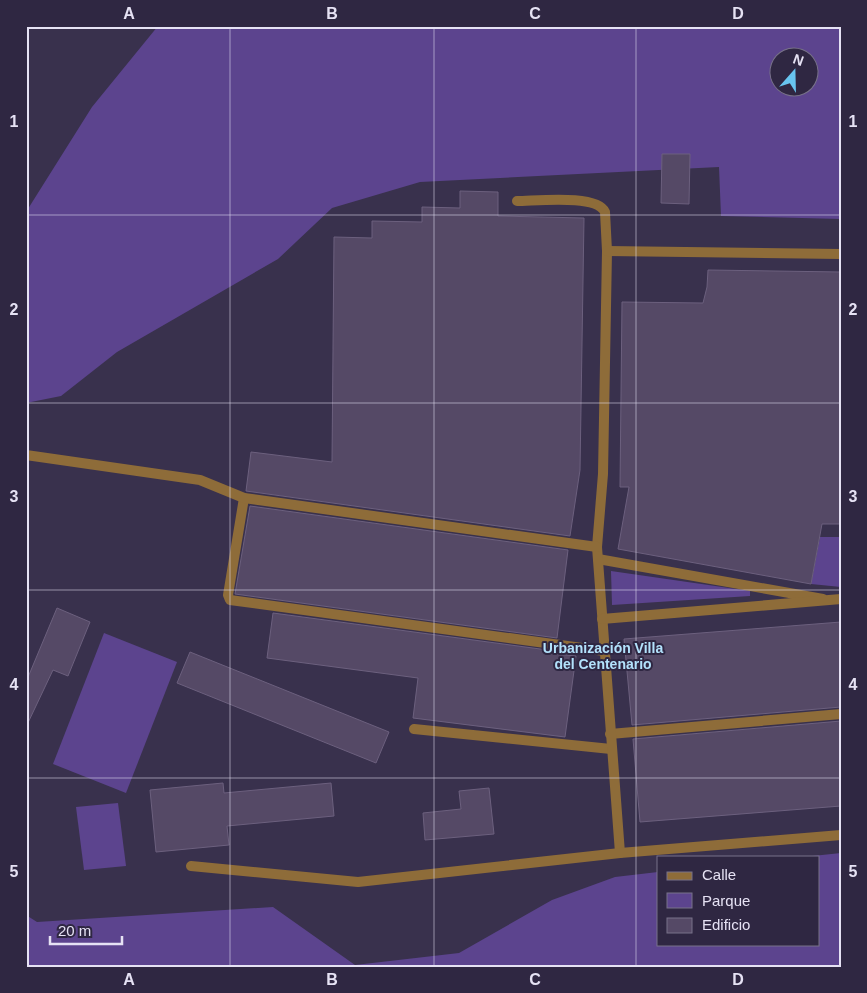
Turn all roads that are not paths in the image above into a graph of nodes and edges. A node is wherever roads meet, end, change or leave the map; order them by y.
1 (517, 201) dead end
2 (607, 251) junction
3 (841, 254) edge
4 (26, 455) edge
5 (244, 498) junction
6 (597, 547) junction
7 (598, 559) junction
8 (841, 599) edge
9 (828, 600) junction
10 (602, 619) junction
11 (604, 651) junction
12 (841, 714) edge
13 (414, 729) dead end
14 (610, 734) junction
15 (611, 749) junction
16 (841, 835) edge
17 (620, 853) junction
18 (191, 866) dead end

1 - 2 street
2 - 3 street
2 - 6 street
4 - 5 street
5 - 6 street
5 - 11 street
6 - 7 street
7 - 9 street
7 - 10 street
8 - 9 street
9 - 10 street
10 - 11 street
11 - 14 street
12 - 14 street
13 - 15 street
14 - 15 street
15 - 17 street
16 - 17 street
17 - 18 street

